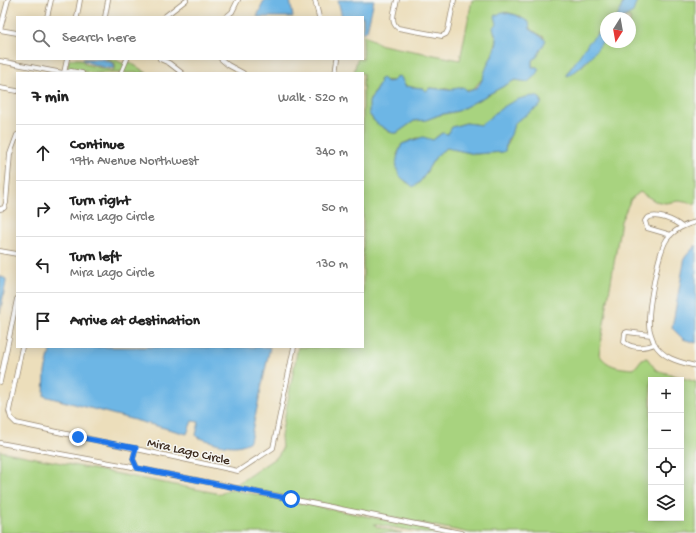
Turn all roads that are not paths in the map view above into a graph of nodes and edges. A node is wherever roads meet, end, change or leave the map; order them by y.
1 (8, 0) edge
2 (51, 0) edge
3 (80, 0) edge
4 (108, 0) edge
5 (186, 0) edge
6 (238, 0) edge
7 (315, 0) edge
8 (397, 0) edge
9 (454, 0) edge
10 (47, 16) edge
11 (76, 16) edge
12 (105, 16) edge
13 (165, 16) edge
14 (227, 16) edge
15 (319, 16) edge
16 (0, 30) edge
17 (16, 33) edge
18 (67, 60) edge
19 (127, 60) edge
20 (162, 60) edge
21 (173, 60) edge
22 (222, 60) edge
23 (338, 60) edge
24 (0, 61) edge
25 (169, 63) junction
26 (59, 72) edge
27 (64, 72) edge
28 (121, 72) edge
29 (181, 72) edge
30 (241, 72) edge
31 (336, 72) edge
32 (0, 88) edge
33 (16, 91) edge
34 (16, 138) edge
35 (0, 209) edge
36 (696, 222) edge
37 (682, 226) junction
38 (671, 234) junction
39 (0, 251) edge
40 (16, 254) edge
41 (16, 304) edge
42 (651, 334) junction
43 (655, 344) junction
44 (22, 348) edge
45 (294, 348) edge
46 (696, 366) edge
47 (0, 382) edge
48 (0, 443) edge
49 (136, 448) junction
50 (133, 459) junction
51 (127, 466) junction
52 (137, 468) junction
53 (461, 533) edge

1 - 16 street
2 - 10 street
3 - 11 street
4 - 12 street
5 - 13 street
6 - 14 street
7 - 15 street
8 - 9 street
16 - 17 street
18 - 27 street
19 - 28 street
20 - 25 street
21 - 25 street
22 - 30 street
23 - 31 street
24 - 26 street
25 - 29 street
32 - 33 street
34 - 35 street
36 - 37 street
37 - 38 street
37 - 38 street
38 - 42 street
39 - 40 street
41 - 47 street
42 - 43 street
42 - 43 street
43 - 46 street
44 - 49 street, Mira Lago Circle
45 - 49 street, Mira Lago Circle
48 - 51 street
49 - 50 street, Mira Lago Circle
50 - 51 street, Mira Lago Circle
50 - 52 street, Mira Lago Circle
51 - 52 street
52 - 53 street

